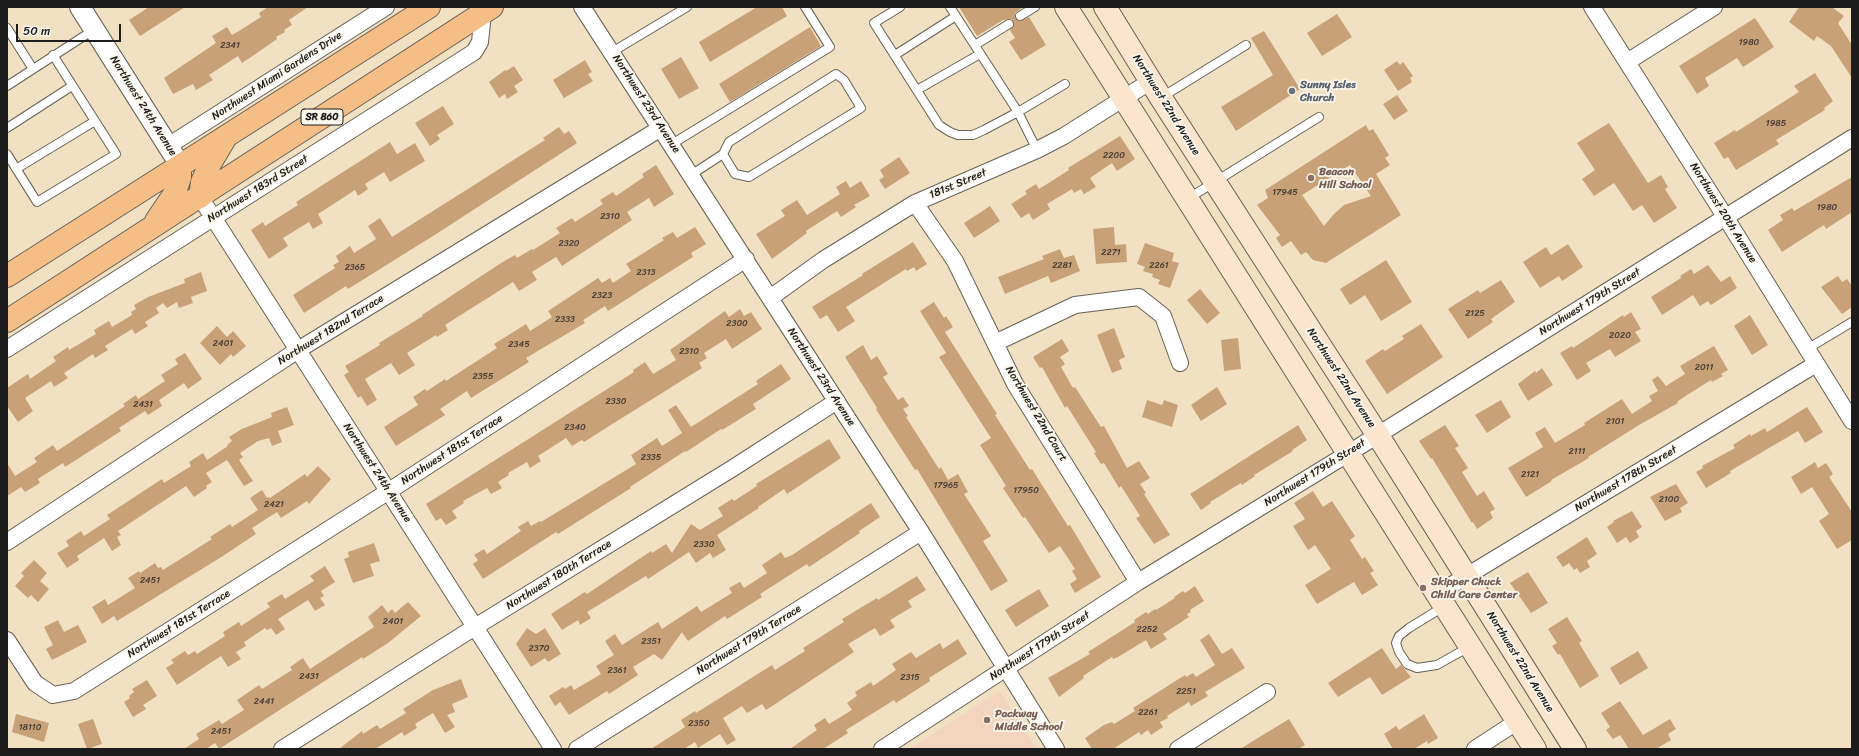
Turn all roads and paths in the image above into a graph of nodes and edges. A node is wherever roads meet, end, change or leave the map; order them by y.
1 (80, 7) edge
2 (386, 7) edge
3 (429, 7) edge
4 (582, 7) edge
5 (686, 7) edge
6 (805, 7) edge
7 (900, 7) edge
8 (950, 7) edge
9 (1035, 7) edge
10 (1066, 7) edge
11 (1106, 7) edge
12 (1592, 7) edge
13 (1714, 7) edge
14 (488, 10) edge
15 (956, 16) junction
16 (1020, 16) dead end
17 (1009, 24) dead end
18 (94, 29) junction
19 (8, 33) edge
20 (975, 45) junction
21 (1246, 45) dead end
22 (612, 52) junction
23 (980, 54) junction
24 (53, 55) junction
25 (895, 55) junction
26 (1627, 62) junction
27 (33, 69) junction
28 (1064, 84) dead end
29 (7, 86) edge
30 (72, 86) junction
31 (1156, 89) junction
32 (918, 90) junction
33 (1122, 99) junction
34 (1018, 112) junction
35 (1319, 117) dead end
36 (95, 121) junction
37 (7, 128) edge
38 (662, 128) junction
39 (229, 133) junction
40 (1852, 138) edge
41 (672, 144) junction
42 (168, 146) junction
43 (1037, 150) junction
44 (7, 154) edge
45 (723, 154) junction
46 (180, 165) junction
47 (16, 169) junction
48 (692, 174) junction
49 (1214, 182) junction
50 (200, 197) junction
51 (1187, 200) junction
52 (915, 202) junction
53 (213, 218) junction
54 (1726, 218) junction
55 (152, 227) junction
56 (746, 259) junction
57 (7, 276) edge
58 (770, 298) junction
59 (7, 321) edge
60 (1852, 322) edge
61 (995, 343) junction
62 (7, 349) edge
63 (1807, 349) junction
64 (298, 350) junction
65 (1180, 363) dead end
66 (1816, 364) junction
67 (837, 401) junction
68 (1852, 421) edge
69 (1377, 434) junction
70 (1348, 453) junction
71 (389, 491) junction
72 (920, 532) junction
73 (7, 542) edge
74 (1466, 575) junction
75 (1138, 582) junction
76 (1441, 600) junction
77 (475, 627) junction
78 (7, 640) edge
79 (1470, 647) junction
80 (1005, 669) junction
81 (1267, 692) dead end
82 (1518, 721) junction
83 (282, 749) edge
84 (552, 749) edge
85 (577, 749) edge
86 (882, 749) edge
87 (1056, 749) edge
88 (1178, 749) edge
89 (1475, 749) edge
90 (1535, 749) edge
91 (1575, 749) edge

1 - 18 street, Northwest 24th Avenue
2 - 42 street, Northwest Miami Gardens Drive
3 - 39 main road
4 - 22 street, Northwest 23rd Avenue
5 - 22 lane
6 - 41 lane
7 - 25 lane
8 - 15 lane
9 - 16 lane
10 - 33 main road
11 - 31 main road, Northwest 22nd Avenue
12 - 26 street, Northwest 20th Avenue
13 - 26 street
14 - 50 main road, Northwest 183rd Street / SR 860
14 - 53 street, Northwest 183rd Street
15 - 20 lane
15 - 25 lane
17 - 20 lane
18 - 24 lane
18 - 42 street, Northwest 24th Avenue
19 - 27 lane
20 - 23 lane
21 - 31 lane
22 - 38 street, Northwest 23rd Avenue
23 - 32 lane
23 - 34 lane
24 - 27 lane
24 - 30 lane
25 - 32 lane
26 - 54 street, Northwest 20th Avenue
27 - 29 lane
28 - 34 lane
30 - 36 lane
30 - 37 lane
31 - 33 street, 181st Street
31 - 49 main road, Northwest 22nd Avenue
32 - 34 lane
33 - 43 street, 181st Street
33 - 51 main road
34 - 43 lane
35 - 49 lane
36 - 47 lane
36 - 47 lane
38 - 41 street, Northwest 23rd Avenue
38 - 64 street, Northwest 182nd Terrace
39 - 46 main road
39 - 50 main road
40 - 54 street, Northwest 179th Street
41 - 48 street, Northwest 23rd Avenue
42 - 46 street, Northwest 24th Avenue
43 - 52 street, 181st Street
44 - 47 lane
45 - 45 lane
45 - 48 lane
46 - 55 main road
46 - 57 main road
48 - 56 street, Northwest 23rd Avenue
49 - 51 lane
49 - 69 main road, Northwest 22nd Avenue
50 - 53 street, Northwest 24th Avenue
50 - 55 main road, Northwest 183rd Street / SR 860
51 - 70 main road
52 - 58 street, 181st Street
52 - 61 street, Northwest 22nd Court
53 - 62 street, Northwest 183rd Street
53 - 64 street, Northwest 24th Avenue
54 - 63 street, Northwest 20th Avenue
54 - 69 street, Northwest 179th Street
55 - 59 main road, Northwest 183rd Street / SR 860
56 - 58 street, Northwest 23rd Avenue
56 - 71 street, Northwest 181st Terrace
58 - 67 street, Northwest 23rd Avenue
60 - 63 lane
61 - 65 street
61 - 75 street, Northwest 22nd Court
63 - 66 street, Northwest 20th Avenue
64 - 71 street, Northwest 24th Avenue
64 - 73 street, Northwest 182nd Terrace
66 - 68 street, Northwest 20th Avenue
66 - 74 street, Northwest 178th Street
67 - 72 street, Northwest 23rd Avenue
67 - 77 street, Northwest 180th Terrace
69 - 70 street, Northwest 179th Street
69 - 74 main road, Northwest 22nd Avenue
70 - 75 street, Northwest 179th Street
70 - 76 main road
71 - 77 street, Northwest 24th Avenue
71 - 78 street, Northwest 181st Terrace
72 - 80 street, Northwest 23rd Avenue
72 - 85 street, Northwest 179th Terrace
74 - 76 street, Northwest 178th Street
74 - 91 main road, Northwest 22nd Avenue
75 - 80 street, Northwest 179th Street
76 - 79 main road
76 - 79 lane
77 - 83 street, Northwest 180th Terrace
77 - 84 street, Northwest 24th Avenue
79 - 82 main road
80 - 86 street, Northwest 179th Street
80 - 87 street, Northwest 23rd Avenue
81 - 88 street
82 - 89 street
82 - 90 main road

